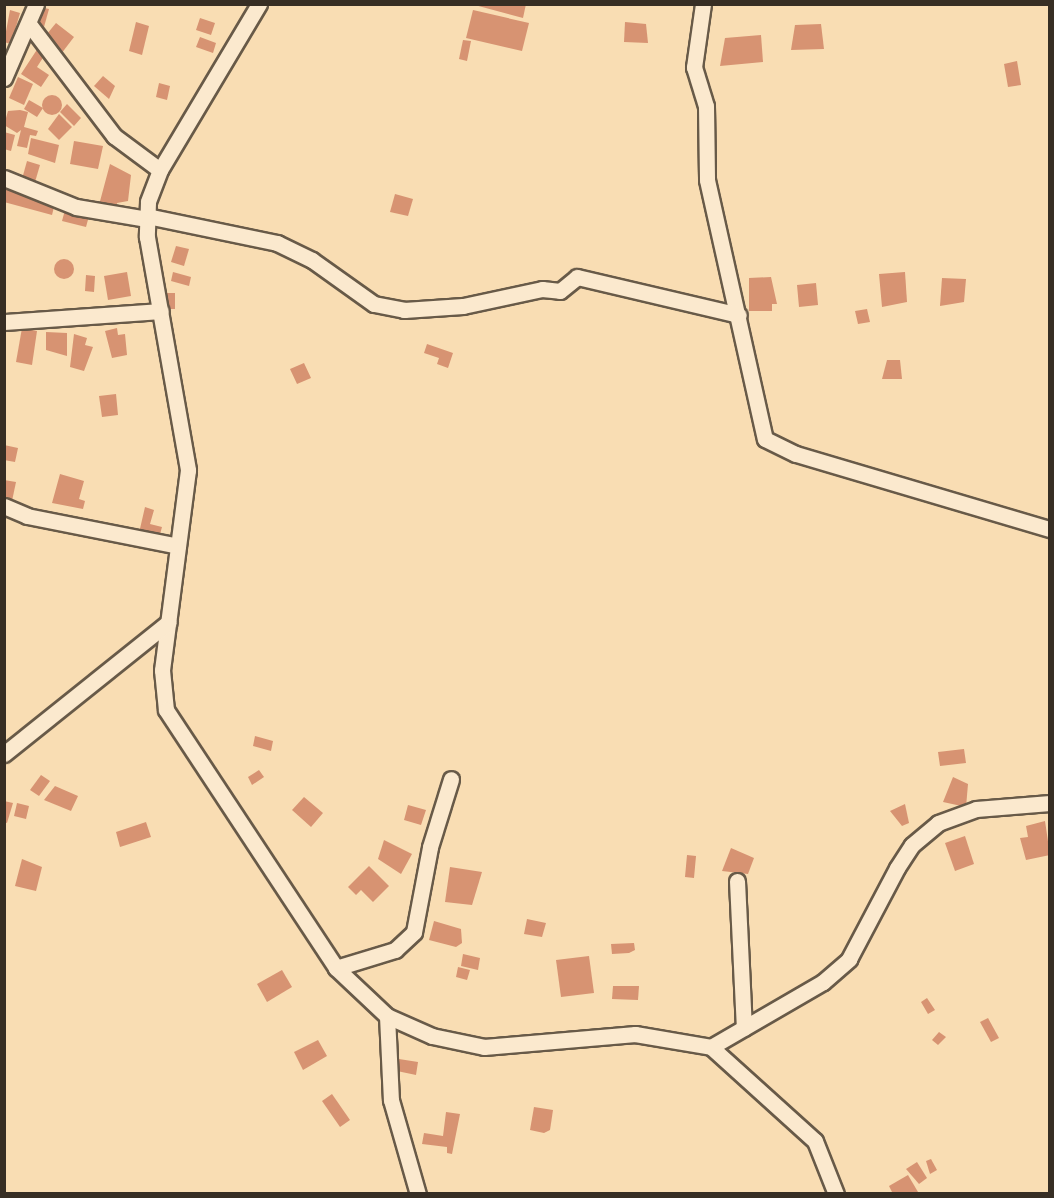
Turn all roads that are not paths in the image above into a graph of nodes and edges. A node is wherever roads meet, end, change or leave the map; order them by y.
1 (36, 4) edge
2 (259, 4) edge
3 (703, 4) edge
4 (29, 24) junction
5 (10, 53) edge
6 (4, 78) edge
7 (160, 170) junction
8 (4, 178) edge
9 (147, 218) junction
10 (161, 311) junction
11 (739, 315) junction
12 (4, 322) edge
13 (4, 506) edge
14 (1050, 529) edge
15 (178, 546) junction
16 (169, 622) junction
17 (4, 754) edge
18 (451, 779) dead end
19 (1050, 803) edge
20 (737, 881) dead end
21 (336, 968) junction
22 (387, 1016) junction
23 (744, 1028) junction
24 (711, 1047) junction
25 (418, 1194) edge
26 (836, 1194) edge

1 - 4 street
2 - 7 street
3 - 11 street
4 - 5 street
4 - 7 street
5 - 6 street
7 - 9 street
8 - 9 street
9 - 10 street
9 - 11 street
10 - 12 street
10 - 15 street
11 - 14 street
13 - 15 street
15 - 16 street
16 - 17 street
16 - 21 street
18 - 21 street
19 - 23 street
20 - 23 street
21 - 22 street
22 - 24 street
22 - 25 street
23 - 24 street
24 - 26 street

